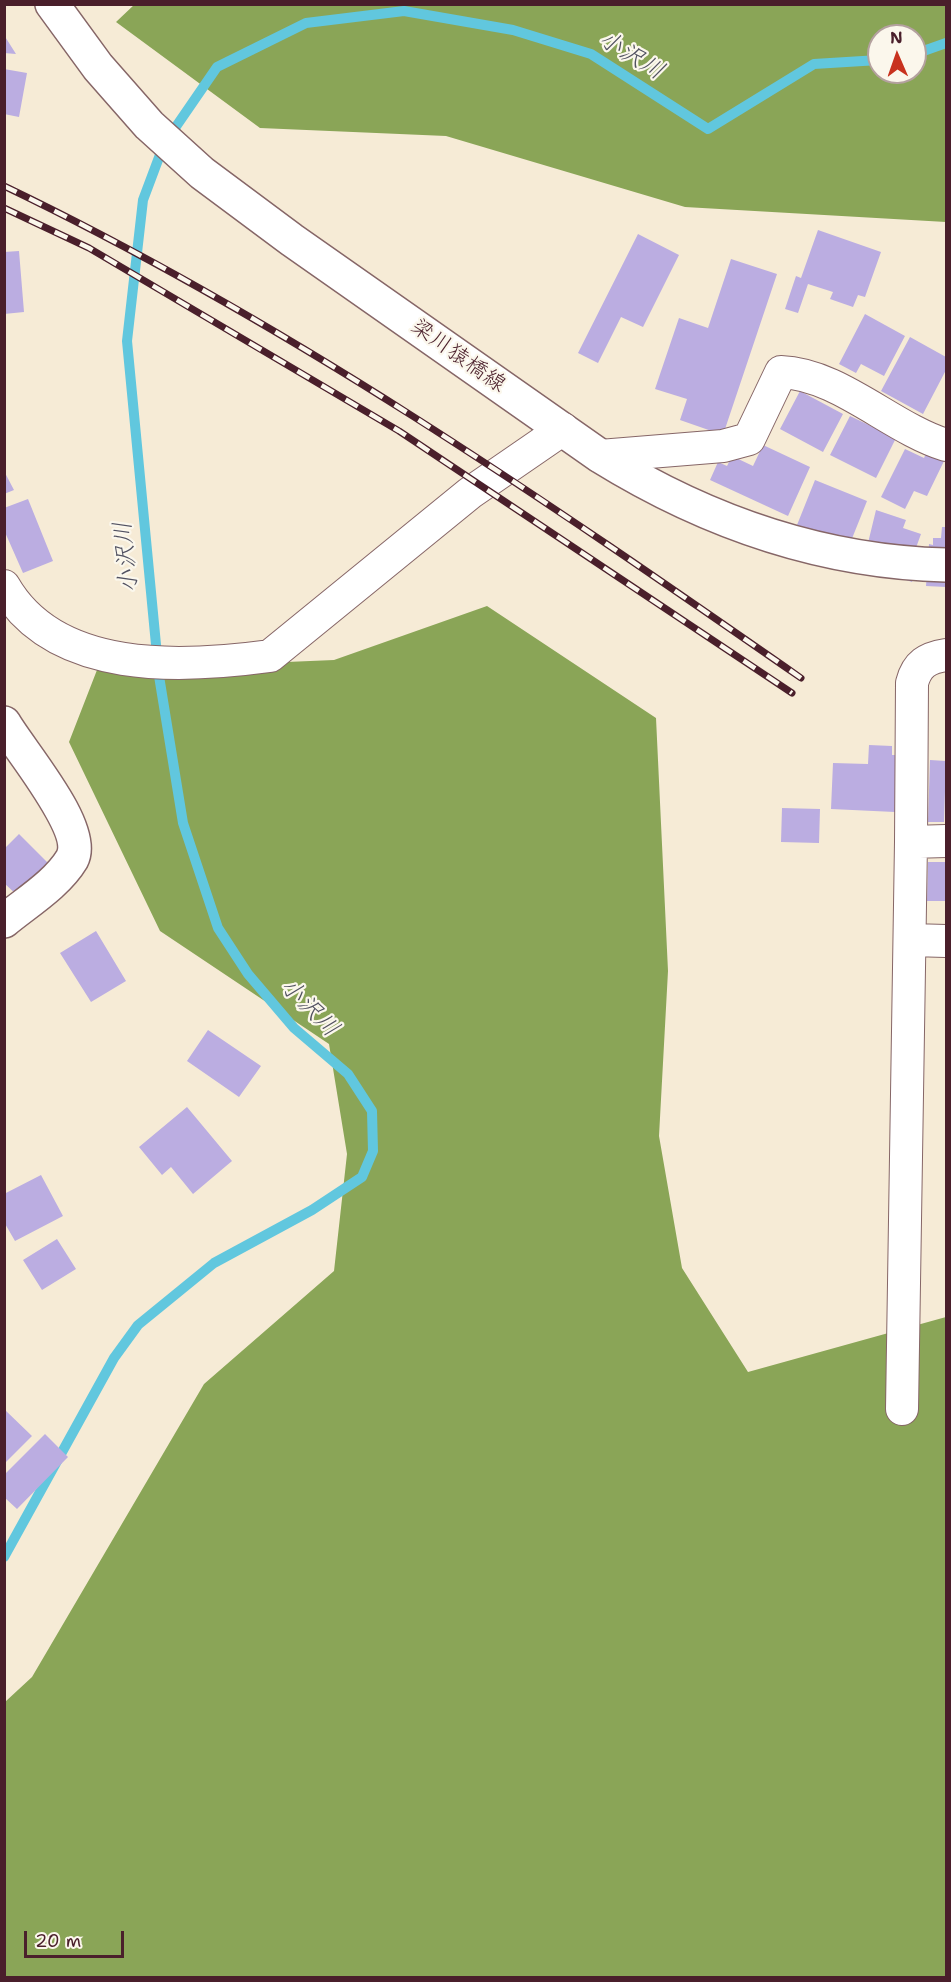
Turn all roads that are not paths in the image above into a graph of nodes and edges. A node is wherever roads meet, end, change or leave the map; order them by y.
1 (52, 4) edge
2 (563, 429) junction
3 (946, 445) edge
4 (600, 456) junction
5 (946, 565) edge
6 (4, 586) edge
7 (946, 655) edge
8 (4, 723) edge
9 (946, 841) edge
10 (911, 842) junction
11 (4, 921) edge
12 (911, 940) junction
13 (946, 940) edge
14 (902, 1409) dead end

1 - 2 main road, 梁川猿橋線
2 - 4 main road, 梁川猿橋線
2 - 6 street
3 - 4 street
4 - 5 main road, 梁川猿橋線
7 - 10 street
8 - 11 main road
9 - 10 street
10 - 12 street
12 - 13 street
12 - 14 street

